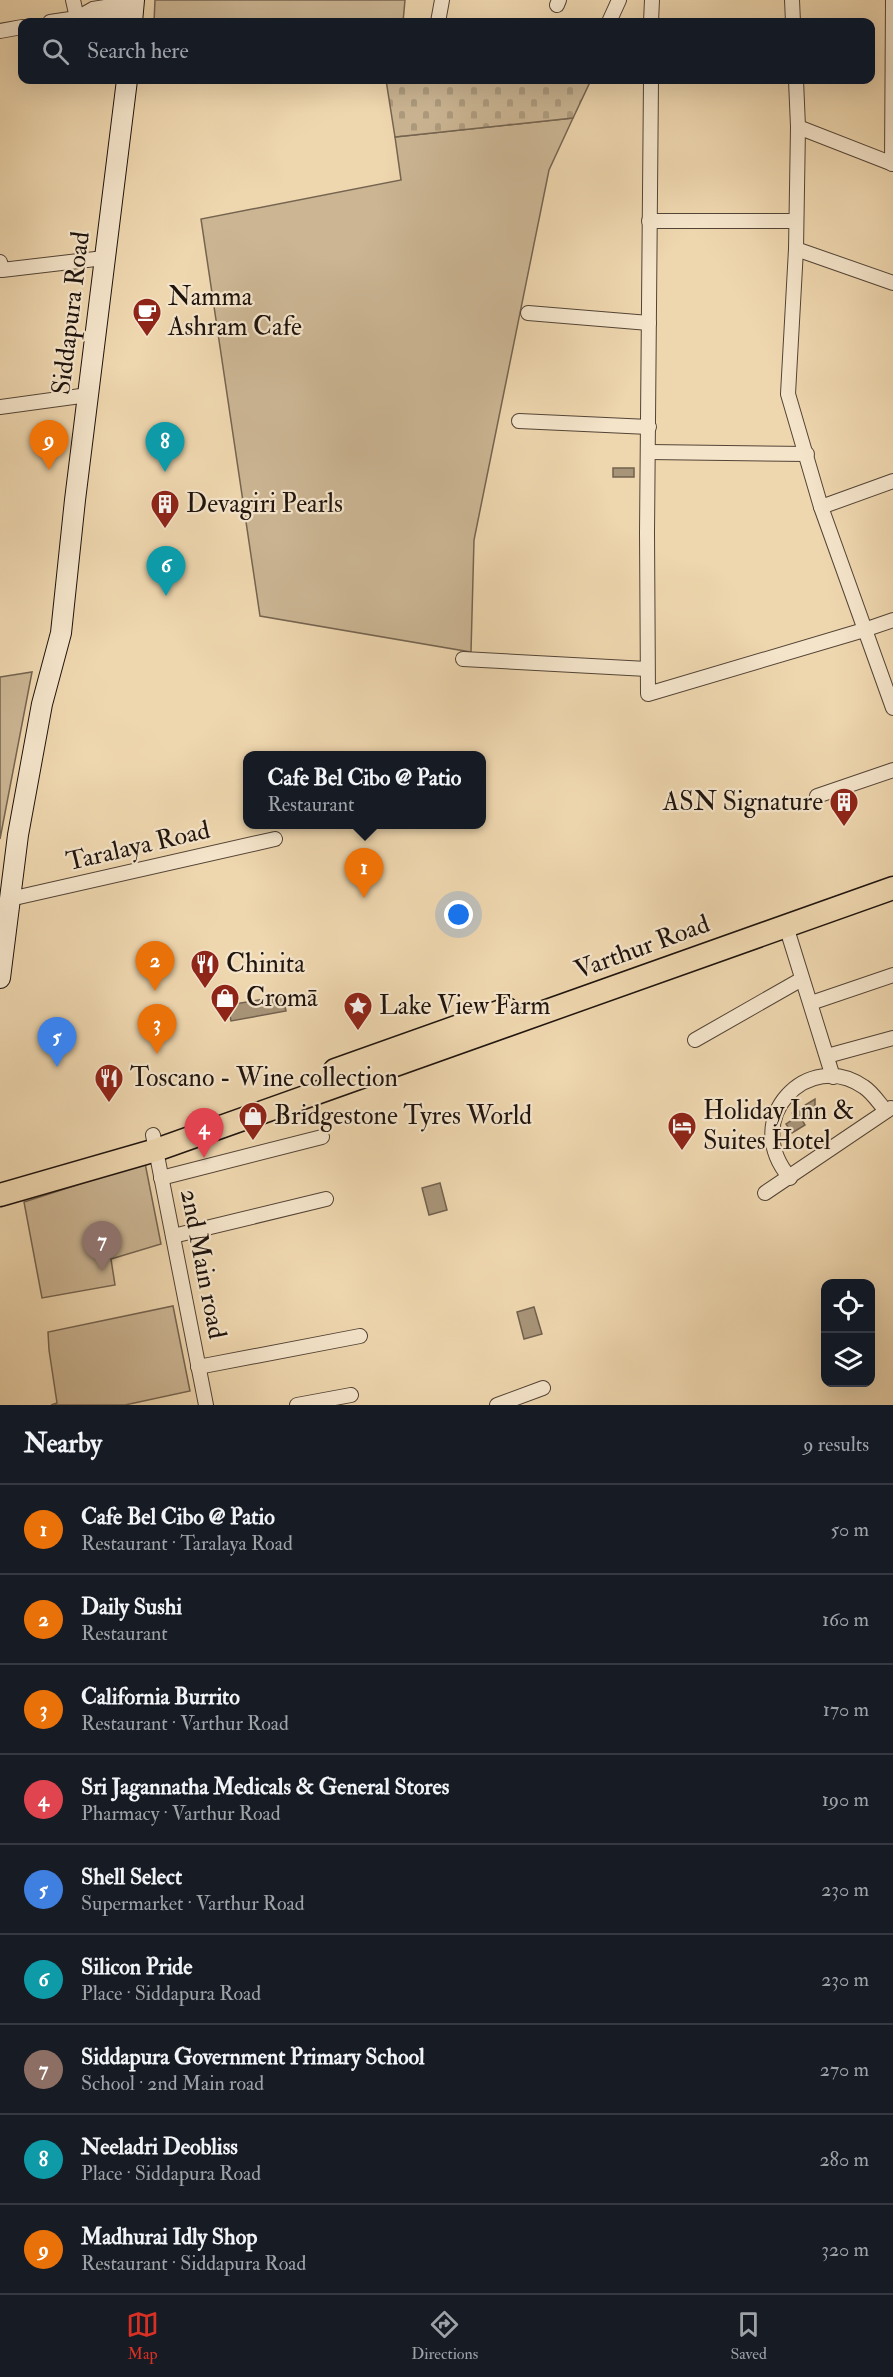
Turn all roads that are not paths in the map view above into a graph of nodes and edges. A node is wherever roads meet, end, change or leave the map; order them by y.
1 (73, 0) edge
2 (442, 0) edge
3 (619, 0) edge
4 (652, 0) edge
5 (792, 0) edge
6 (893, 0) edge
7 (133, 10) edge
8 (76, 18) edge
9 (109, 18) edge
10 (439, 18) edge
11 (611, 18) edge
12 (651, 18) edge
13 (793, 18) edge
14 (18, 28) edge
15 (0, 31) edge
16 (126, 84) edge
17 (651, 84) edge
18 (796, 84) edge
19 (798, 127) junction
20 (893, 164) edge
21 (650, 221) junction
22 (796, 221) junction
23 (796, 249) junction
24 (104, 258) junction
25 (0, 262) edge
26 (893, 283) edge
27 (528, 313) dead end
28 (649, 323) junction
29 (88, 395) junction
30 (0, 406) edge
31 (519, 421) dead end
32 (649, 427) junction
33 (649, 452) junction
34 (807, 454) junction
35 (893, 481) edge
36 (821, 507) junction
37 (893, 620) edge
38 (864, 630) junction
39 (463, 659) dead end
40 (647, 669) junction
41 (893, 708) edge
42 (893, 770) edge
43 (817, 796) dead end
44 (275, 839) dead end
45 (893, 873) edge
46 (893, 888) edge
47 (10, 899) junction
48 (786, 926) junction
49 (893, 975) edge
50 (0, 978) edge
51 (802, 979) junction
52 (811, 1003) junction
53 (893, 1038) edge
54 (695, 1040) dead end
55 (827, 1056) junction
56 (833, 1077) junction
57 (889, 1109) edge
58 (322, 1137) dead end
59 (155, 1142) junction
60 (161, 1178) junction
61 (790, 1178) junction
62 (0, 1179) edge
63 (765, 1193) dead end
64 (0, 1195) edge
65 (326, 1199) dead end
66 (173, 1236) junction
67 (360, 1336) dead end
68 (198, 1367) junction
69 (543, 1388) dead end
70 (351, 1395) dead end
71 (206, 1405) edge
72 (297, 1405) edge
73 (497, 1405) edge

1 - 8 street
2 - 10 street
3 - 11 street
4 - 12 street
5 - 13 street
6 - 20 street
7 - 9 street
14 - 15 street
16 - 24 street, Siddapura Road
17 - 21 street
18 - 19 street
19 - 20 street
19 - 22 street
21 - 22 street
21 - 28 street
22 - 23 street
23 - 26 street
23 - 34 street
24 - 25 street
24 - 29 street, Siddapura Road
27 - 28 street
28 - 32 street
29 - 30 street
29 - 47 street, Siddapura Road
31 - 32 street
32 - 33 street
33 - 34 street
33 - 40 street
34 - 36 street
35 - 36 street
36 - 38 street
37 - 38 street
38 - 40 street
38 - 41 street
39 - 40 street
42 - 43 street
44 - 47 street, Taralaya Road
45 - 59 main road, Varthur Road
46 - 48 main road, Varthur Road
47 - 50 street, Siddapura Road
48 - 51 street
48 - 59 main road, Varthur Road
49 - 52 street
51 - 52 street
51 - 54 street
52 - 55 street
53 - 55 street
55 - 56 street
56 - 57 street
56 - 61 street
57 - 61 street
58 - 60 street
59 - 60 street, 2nd Main road
59 - 62 main road, Varthur Road
59 - 64 main road, Varthur Road
60 - 66 street, 2nd Main road
61 - 63 street
65 - 66 street
66 - 68 street, 2nd Main road
67 - 68 street
68 - 71 street, 2nd Main road
69 - 73 street
70 - 72 street

